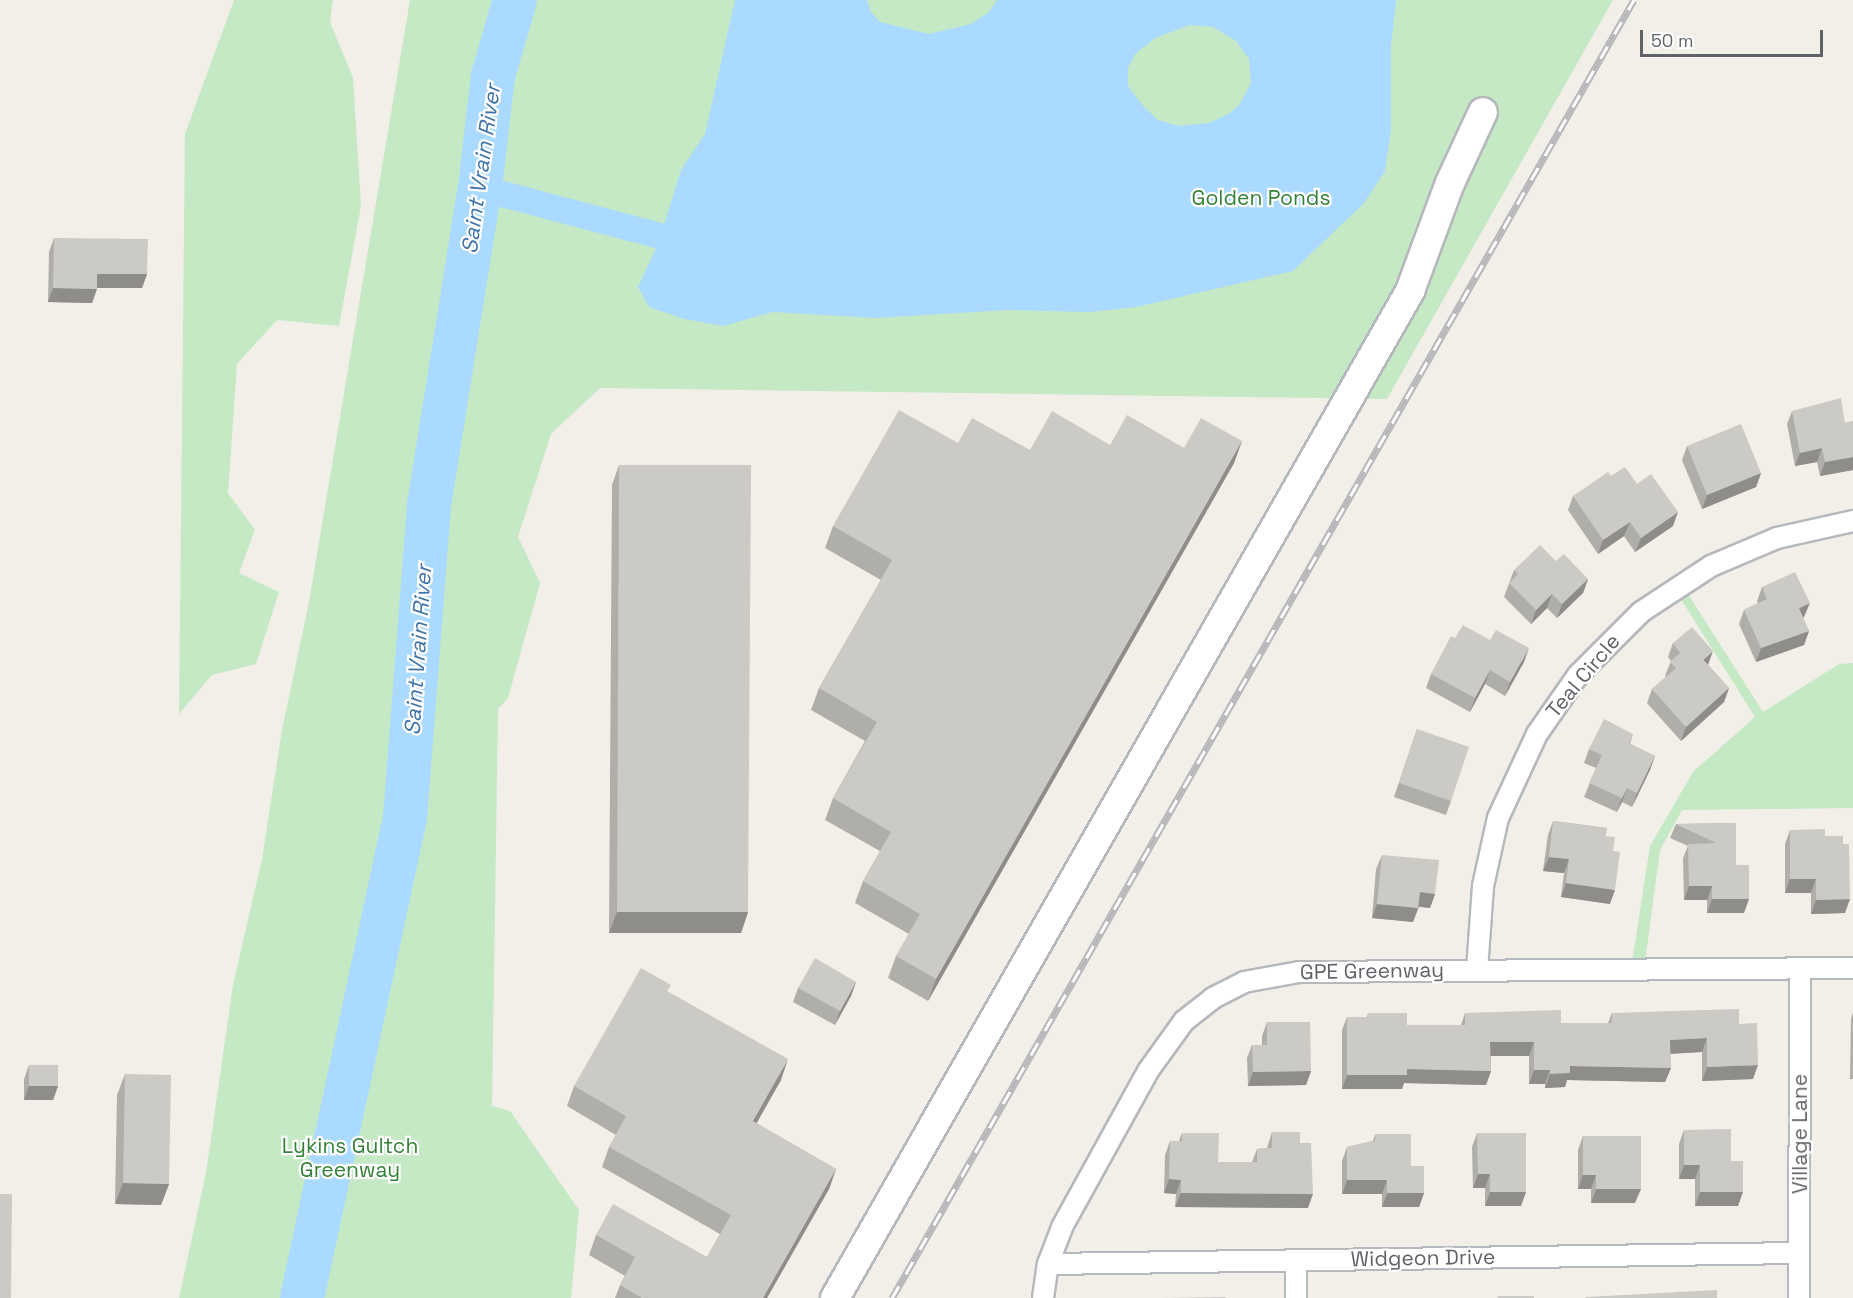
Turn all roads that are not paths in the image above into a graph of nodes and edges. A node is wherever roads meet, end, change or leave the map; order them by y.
1 (1483, 112) dead end
2 (1853, 521) edge
3 (1853, 968) edge
4 (1477, 969) junction
5 (1800, 969) junction
6 (1799, 1253) junction
7 (1296, 1260) junction
8 (1048, 1264) junction
9 (835, 1298) edge
10 (1043, 1298) edge
11 (1296, 1298) edge
12 (1799, 1298) edge

1 - 9 street
2 - 4 street, Teal Circle
3 - 5 street, GPE Greenway
4 - 5 street, GPE Greenway
4 - 8 street, GPE Greenway
5 - 6 street, Village Lane
6 - 7 street, Widgeon Drive
6 - 12 street, Village Lane
7 - 8 street, Widgeon Drive
7 - 11 street
8 - 10 street, GPE Greenway

